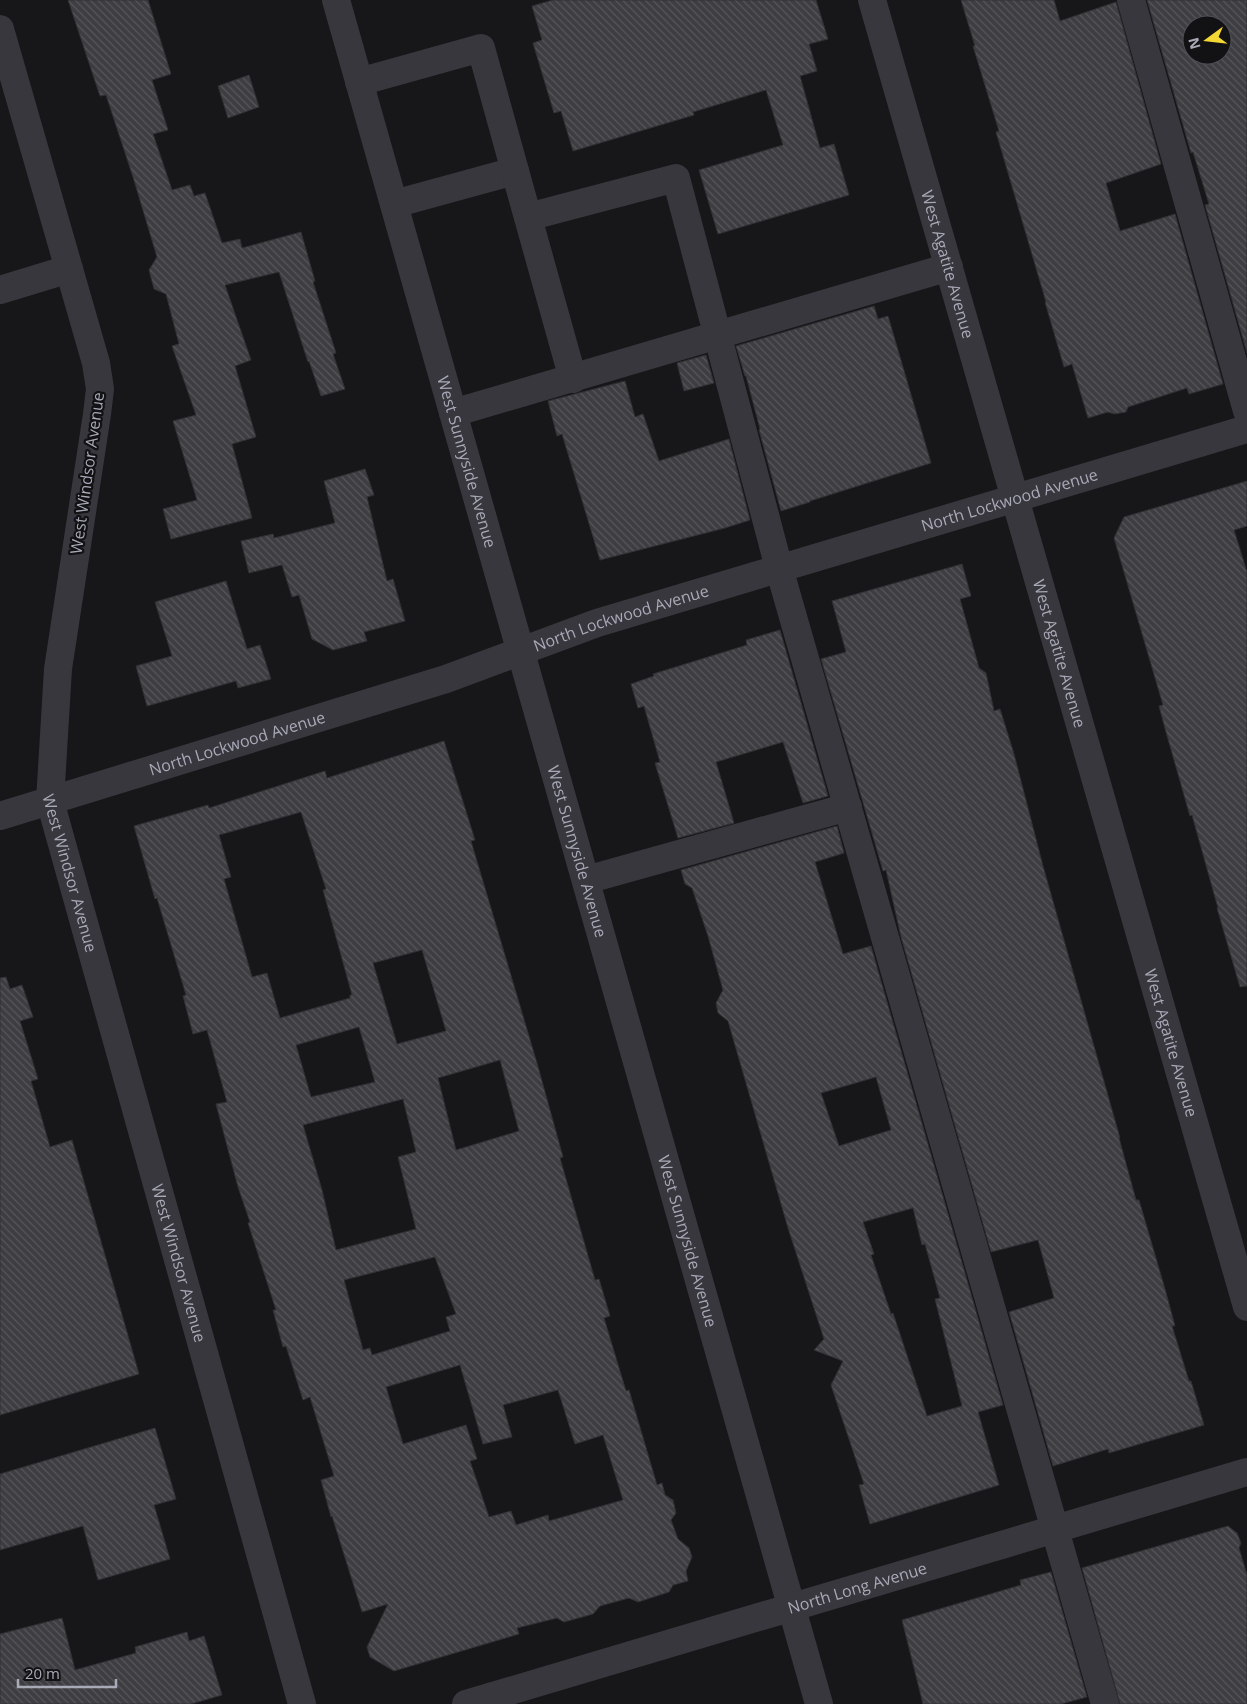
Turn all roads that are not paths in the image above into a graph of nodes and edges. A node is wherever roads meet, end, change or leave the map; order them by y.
1 (336, 0) edge
2 (872, 0) edge
3 (1131, 0) edge
4 (0, 29) edge
5 (360, 82) junction
6 (515, 170) junction
7 (394, 204) junction
8 (528, 217) junction
9 (949, 267) junction
10 (69, 269) junction
11 (0, 290) edge
12 (717, 336) junction
13 (573, 379) junction
14 (1247, 411) edge
15 (454, 414) junction
16 (1247, 429) edge
17 (1015, 498) junction
18 (779, 568) junction
19 (521, 652) junction
20 (50, 801) junction
21 (848, 806) junction
22 (0, 816) edge
23 (586, 880) junction
24 (1247, 1307) edge
25 (1247, 1472) edge
26 (1055, 1529) junction
27 (792, 1607) junction
28 (302, 1704) edge
29 (466, 1704) edge
30 (819, 1704) edge
31 (1105, 1704) edge

1 - 5 street, West Sunnyside Avenue
2 - 9 street, West Agatite Avenue
3 - 14 street
4 - 10 street, West Windsor Avenue
5 - 6 street
5 - 7 street, West Sunnyside Avenue
6 - 7 street
6 - 8 street
7 - 15 street, West Sunnyside Avenue
8 - 12 street
8 - 13 street
9 - 12 street
9 - 17 street, West Agatite Avenue
10 - 11 street
10 - 20 street, West Windsor Avenue
12 - 13 street
12 - 18 street
13 - 15 street
15 - 19 street, West Sunnyside Avenue
16 - 17 street, North Lockwood Avenue
17 - 18 street, North Lockwood Avenue
17 - 24 street, West Agatite Avenue
18 - 19 street, North Lockwood Avenue
18 - 21 street
19 - 20 street, North Lockwood Avenue
19 - 23 street, West Sunnyside Avenue
20 - 22 street, North Lockwood Avenue
20 - 28 street, West Windsor Avenue
21 - 23 street
21 - 26 street
23 - 27 street, West Sunnyside Avenue
25 - 26 street, North Long Avenue
26 - 27 street, North Long Avenue
26 - 31 street
27 - 29 street, North Long Avenue
27 - 30 street, West Sunnyside Avenue

